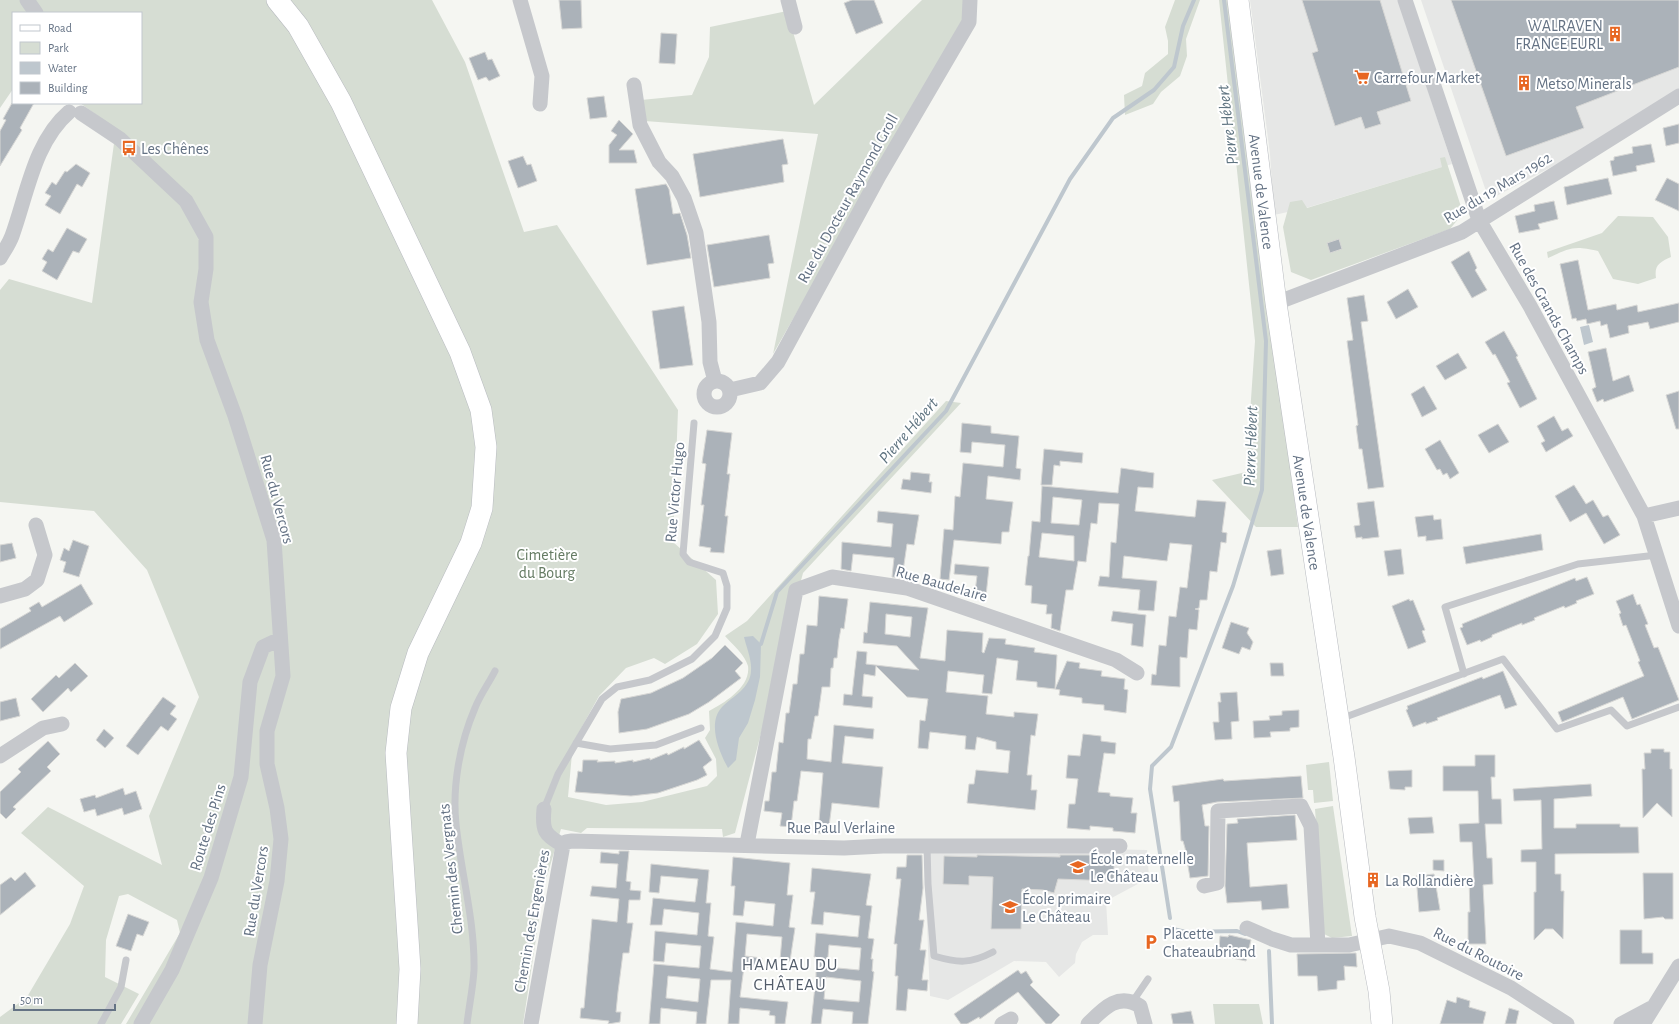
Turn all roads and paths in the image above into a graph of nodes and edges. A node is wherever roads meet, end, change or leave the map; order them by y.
1 (27, 0) edge
2 (277, 0) edge
3 (520, 0) edge
4 (788, 0) edge
5 (970, 0) edge
6 (1238, 0) edge
7 (1406, 0) edge
8 (35, 12) edge
9 (795, 27) dead end
10 (634, 85) dead end
11 (1679, 96) edge
12 (540, 104) dead end
13 (72, 107) edge
14 (1479, 220) junction
15 (0, 258) edge
16 (1276, 303) junction
17 (715, 380) junction
18 (730, 390) junction
19 (694, 423) dead end
20 (1679, 508) edge
21 (1644, 516) junction
22 (36, 525) dead end
23 (1657, 555) junction
24 (4, 593) edge
25 (1679, 626) edge
26 (280, 639) junction
27 (495, 671) dead end
28 (1137, 673) dead end
29 (1464, 674) junction
30 (1679, 707) edge
31 (1338, 720) junction
32 (62, 724) dead end
33 (701, 728) dead end
34 (576, 743) junction
35 (0, 756) edge
36 (544, 809) joint
37 (747, 844) junction
38 (563, 845) junction
39 (927, 846) junction
40 (1120, 846) dead end
41 (1204, 886) dead end
42 (1247, 928) dead end
43 (1368, 941) junction
44 (1318, 945) junction
45 (993, 952) dead end
46 (126, 960) dead end
47 (1679, 966) edge
48 (1148, 979) dead end
49 (1133, 1001) junction
50 (1652, 1008) junction
51 (101, 1024) edge
52 (141, 1024) edge
53 (255, 1024) edge
54 (407, 1024) edge
55 (466, 1024) edge
56 (531, 1024) edge
57 (1088, 1024) edge
58 (1145, 1024) edge
59 (1382, 1024) edge
60 (1567, 1024) edge
61 (1621, 1024) edge
62 (1643, 1024) edge

1 - 8 street
2 - 54 main road
3 - 12 street
4 - 9 street
5 - 18 street, Rue du Docteur Raymond Groll
6 - 16 main road, Avenue de Valence
7 - 14 street, Rue des Grands Champs
10 - 17 street
11 - 14 street, Rue du 19 Mars 1962
13 - 15 street
13 - 26 street, Rue du Vercors
14 - 16 street, Rue du 19 Mars 1962
14 - 21 street, Rue des Grands Champs
16 - 31 main road, Avenue de Valence
17 - 18 street
17 - 18 street
19 - 34 lane, Rue Victor Hugo
20 - 21 street
21 - 23 street, Rue des Grands Champs
22 - 24 street
23 - 25 street, Rue des Grands Champs
23 - 29 lane
26 - 52 street, Route des Pins
26 - 53 street, Rue du Vercors
27 - 55 lane, Chemin des Vergnats
28 - 37 street, Rue Baudelaire
29 - 30 lane
29 - 31 lane
31 - 43 main road, Avenue de Valence
32 - 35 street
33 - 34 lane
34 - 36 lane, Rue Victor Hugo
36 - 38 street, Chemin des Engenières
37 - 38 street, Rue Paul Verlaine
37 - 39 street, Rue Paul Verlaine
38 - 56 street, Chemin des Engenières
39 - 40 street, Rue Paul Verlaine
39 - 45 lane
41 - 44 street
42 - 44 street, Rue du Routoire
43 - 44 street, Rue du Routoire
43 - 59 main road, Avenue de Valence
43 - 60 street, Rue du Routoire
46 - 51 lane
47 - 50 street
48 - 49 lane
49 - 57 street
49 - 58 street
50 - 61 street
50 - 62 street

